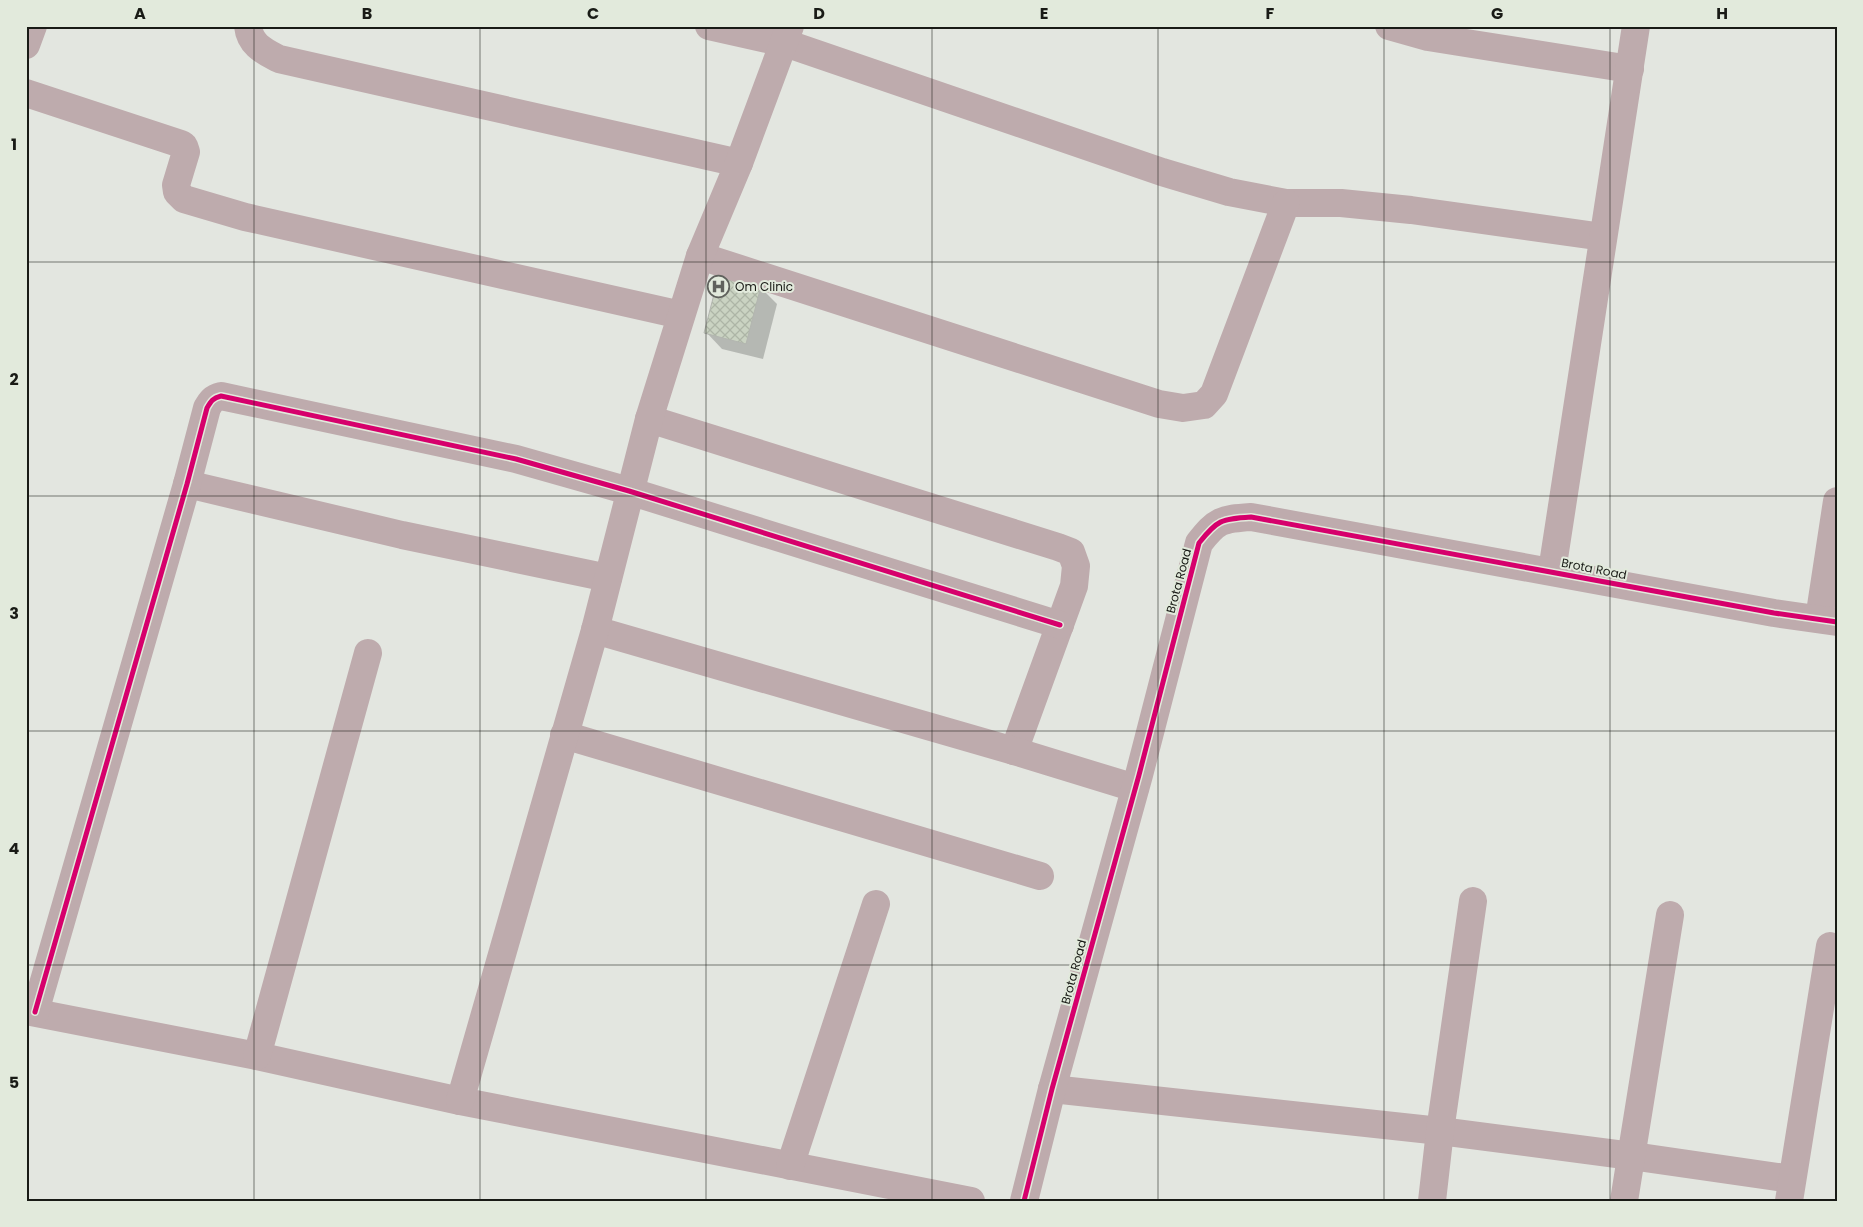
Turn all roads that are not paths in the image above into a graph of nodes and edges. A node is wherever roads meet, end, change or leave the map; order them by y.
1 (33, 26) edge
2 (248, 26) edge
3 (709, 26) edge
4 (1389, 26) edge
5 (1636, 26) edge
6 (788, 35) edge
7 (26, 45) edge
8 (1630, 69) junction
9 (26, 93) edge
10 (739, 162) junction
11 (1286, 204) junction
12 (1603, 237) junction
13 (700, 256) junction
14 (681, 315) junction
15 (649, 419) junction
16 (187, 484) junction
17 (629, 491) junction
18 (1837, 501) edge
19 (1552, 571) junction
20 (608, 578) junction
21 (1828, 621) edge
22 (1060, 625) junction
23 (595, 630) junction
24 (368, 653) dead end
25 (564, 734) junction
26 (1014, 751) junction
27 (1135, 788) junction
28 (1040, 876) dead end
29 (1473, 901) dead end
30 (876, 904) dead end
31 (1670, 915) dead end
32 (1830, 946) dead end
33 (31, 1012) edge
34 (257, 1056) junction
35 (1052, 1090) junction
36 (460, 1101) junction
37 (1440, 1131) junction
38 (1632, 1156) junction
39 (790, 1166) junction
40 (1791, 1190) edge
41 (971, 1201) edge
42 (1024, 1201) edge
43 (1432, 1201) edge
44 (1624, 1201) edge

1 - 7 street
2 - 10 street
3 - 6 street
4 - 8 street
5 - 8 street
6 - 10 street
6 - 11 street
8 - 12 street
9 - 14 street
10 - 13 street
11 - 12 street
11 - 13 street
12 - 19 street
13 - 14 street
14 - 15 street
15 - 17 street
15 - 22 street
16 - 17 street
16 - 20 street
16 - 33 street
17 - 20 street
17 - 22 street
18 - 21 street
19 - 21 street, Brota Road
19 - 27 street, Brota Road
20 - 23 street
22 - 26 street
23 - 25 street
23 - 26 street
24 - 34 street
25 - 28 street
25 - 36 street
26 - 27 street
27 - 35 street, Brota Road
29 - 37 street
30 - 39 street
31 - 38 street
32 - 40 street
33 - 34 street
34 - 36 street
35 - 37 street
35 - 42 street, Brota Road
36 - 39 street
37 - 38 street
37 - 43 street
38 - 40 street
38 - 44 street
39 - 41 street

